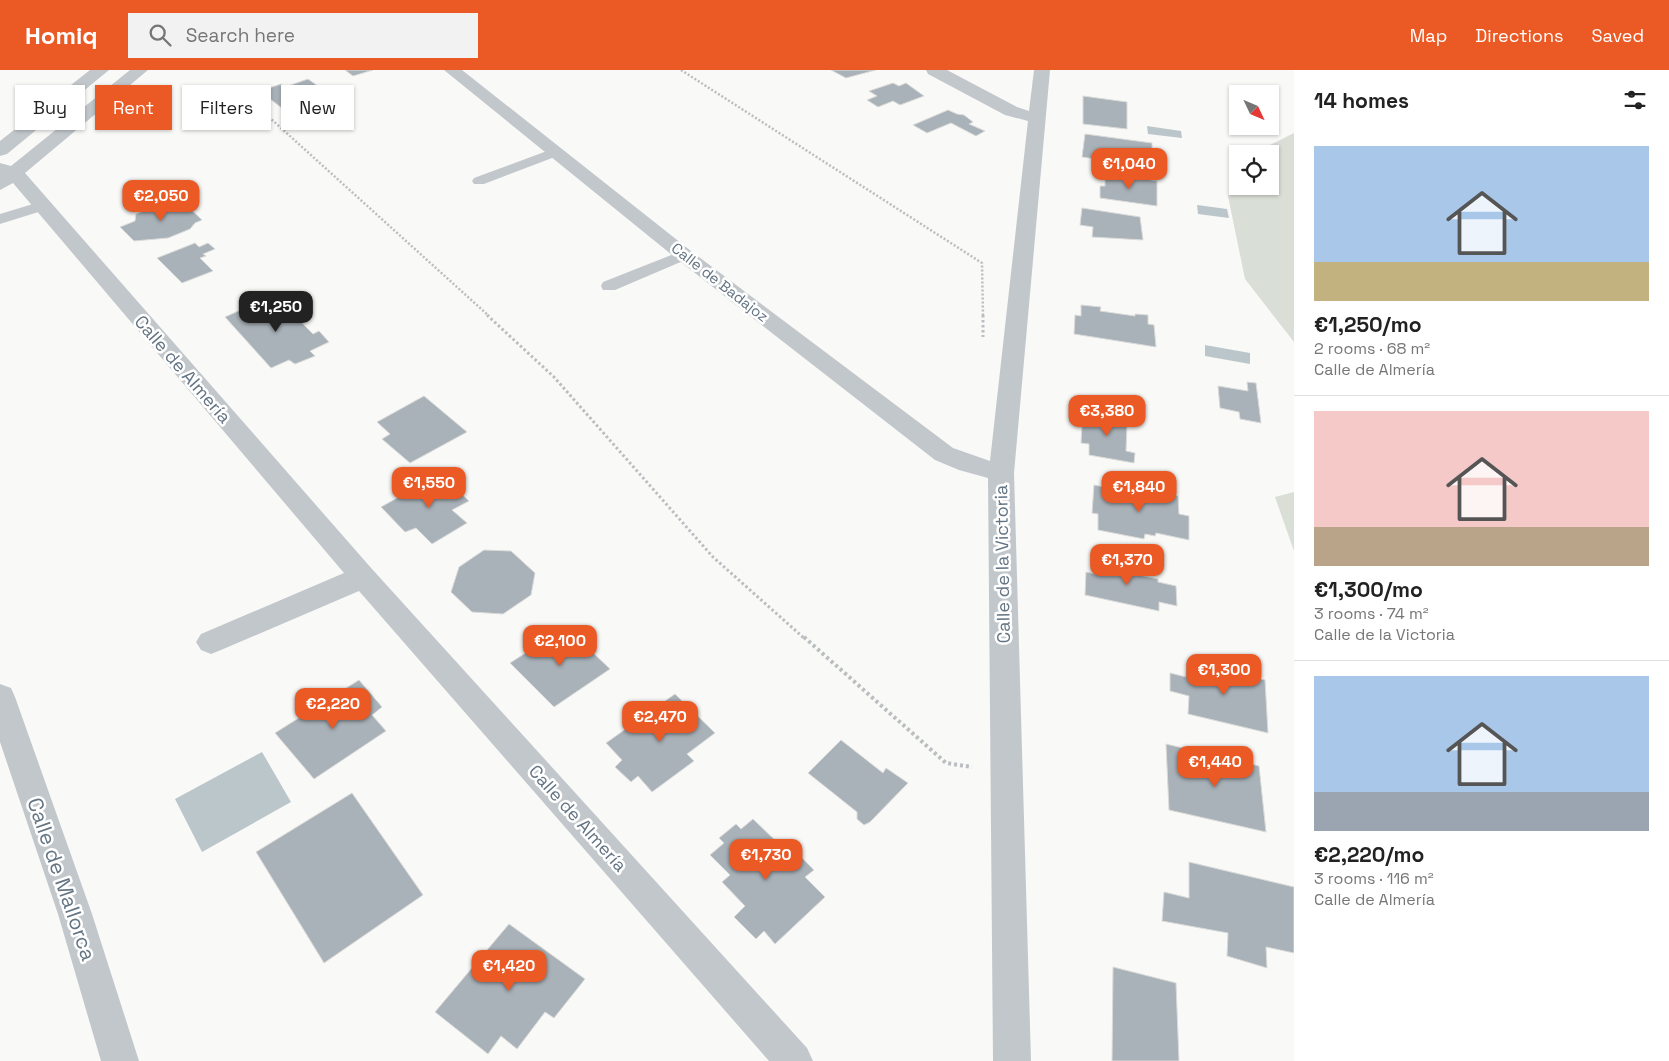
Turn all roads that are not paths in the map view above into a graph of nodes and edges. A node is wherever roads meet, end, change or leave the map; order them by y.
1 (101, 70) edge
2 (140, 70) edge
3 (452, 70) edge
4 (934, 70) edge
5 (1042, 70) edge
6 (1036, 118) junction
7 (555, 152) junction
8 (3, 169) edge
9 (479, 180) dead end
10 (43, 206) junction
11 (0, 219) edge
12 (684, 255) junction
13 (609, 286) dead end
14 (1001, 473) junction
15 (362, 576) junction
16 (211, 642) dead end
17 (0, 697) edge
18 (120, 1061) edge
19 (794, 1061) edge
20 (1012, 1061) edge

1 - 8 street
2 - 8 street
3 - 7 street, Calle de Badajoz
4 - 6 street
5 - 6 street, Calle de la Victoria
6 - 14 street, Calle de la Victoria
7 - 9 lane
7 - 12 street, Calle de Badajoz
8 - 10 street, Calle de Almería
10 - 11 lane
10 - 15 street, Calle de Almería
12 - 13 lane
12 - 14 street, Calle de Badajoz
14 - 20 street, Calle de la Victoria
15 - 16 street
15 - 19 street, Calle de Almería
17 - 18 street, Calle de Mallorca

